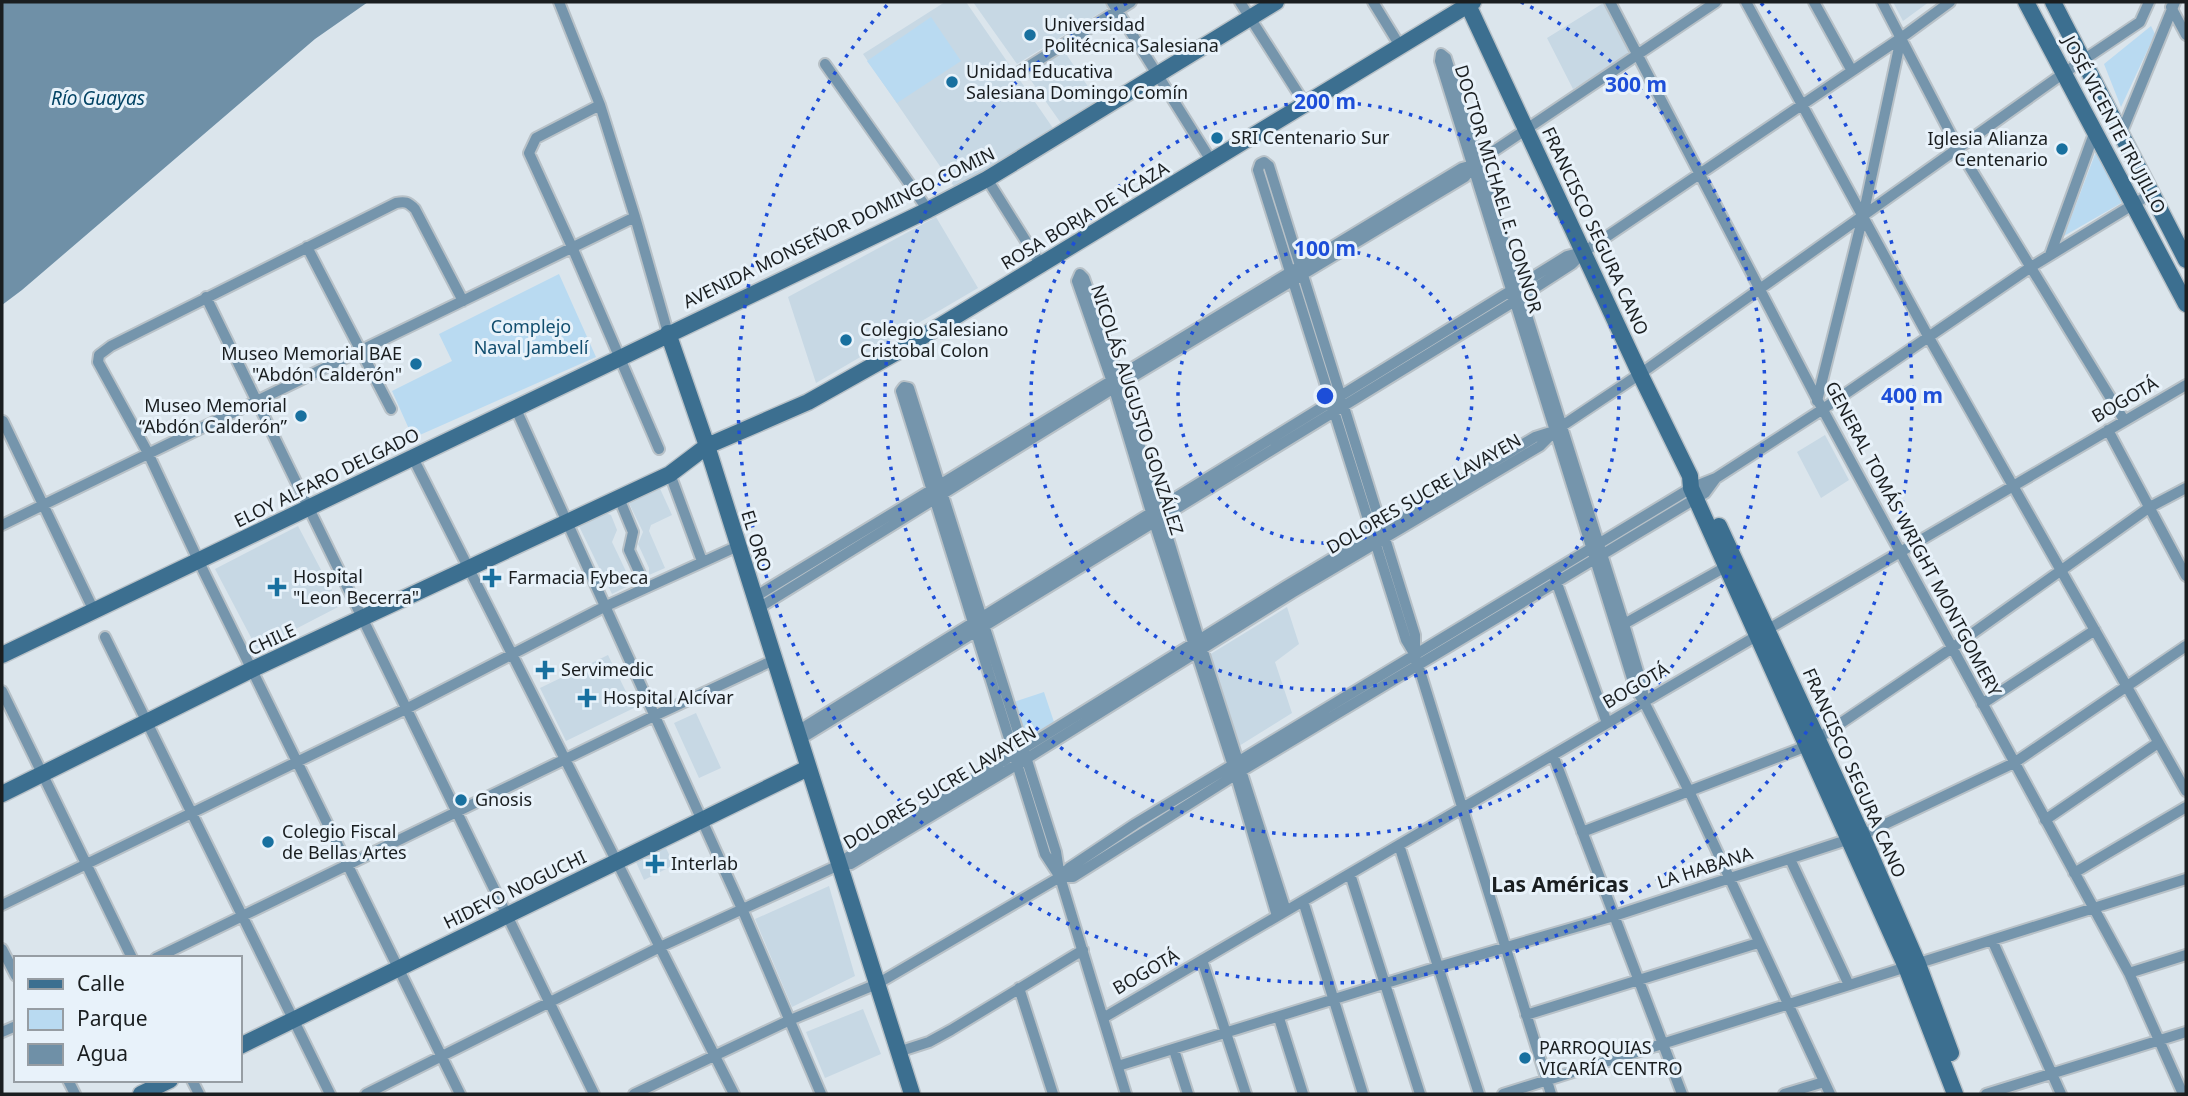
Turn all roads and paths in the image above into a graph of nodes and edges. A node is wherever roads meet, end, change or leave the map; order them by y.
1 (559, 2) edge
2 (1131, 2) edge
3 (1240, 2) edge
4 (1276, 2) edge
5 (1373, 2) edge
6 (1610, 2) edge
7 (1716, 2) edge
8 (1746, 2) edge
9 (1814, 2) edge
10 (1882, 2) edge
11 (1950, 2) edge
12 (2026, 2) edge
13 (2053, 2) edge
14 (2149, 2) edge
15 (1469, 3) edge
16 (2172, 4) edge
17 (1115, 6) edge
18 (1250, 18) junction
19 (2186, 35) edge
20 (1900, 38) junction
21 (1400, 46) junction
22 (1638, 55) junction
23 (2084, 60) junction
24 (825, 64) dead end
25 (1852, 71) junction
26 (1018, 73) dead end
27 (2064, 73) junction
28 (1158, 76) junction
29 (1305, 104) junction
30 (600, 105) junction
31 (1802, 105) junction
32 (1527, 130) junction
33 (2095, 131) junction
34 (2121, 134) junction
35 (1958, 148) junction
36 (1212, 162) junction
37 (1476, 163) junction
38 (1700, 174) junction
39 (987, 179) junction
40 (2151, 193) junction
41 (2134, 204) junction
42 (928, 210) junction
43 (1863, 216) junction
44 (635, 217) junction
45 (307, 247) junction
46 (572, 247) junction
47 (1584, 252) junction
48 (2050, 255) junction
49 (2186, 260) edge
50 (1041, 265) junction
51 (2031, 267) junction
52 (1296, 274) junction
53 (1761, 289) junction
54 (1517, 294) junction
55 (205, 298) junction
56 (463, 301) junction
57 (2186, 304) edge
58 (668, 333) junction
59 (1928, 336) junction
60 (362, 350) junction
61 (619, 357) junction
62 (1640, 374) junction
63 (1116, 381) junction
64 (2186, 385) edge
65 (257, 401) junction
66 (1338, 404) junction
67 (1820, 404) junction
68 (515, 407) junction
69 (391, 409) dead end
70 (2124, 420) junction
71 (2, 421) edge
72 (1559, 428) junction
73 (2108, 430) junction
74 (707, 446) junction
75 (659, 449) dead end
76 (148, 453) junction
77 (413, 458) junction
78 (670, 474) junction
79 (1696, 487) junction
80 (2014, 487) junction
81 (2186, 488) edge
82 (937, 492) junction
83 (619, 498) junction
84 (43, 505) junction
85 (2150, 507) junction
86 (308, 509) junction
87 (1156, 515) junction
88 (568, 522) junction
89 (2, 524) edge
90 (1378, 536) junction
91 (738, 547) junction
92 (1596, 552) junction
93 (1901, 554) junction
94 (702, 561) junction
95 (199, 562) junction
96 (1730, 564) junction
97 (470, 569) junction
98 (2062, 570) junction
99 (2186, 576) edge
100 (1554, 577) junction
101 (646, 587) junction
102 (755, 603) junction
103 (604, 607) junction
104 (94, 611) junction
105 (362, 619) junction
106 (1624, 624) junction
107 (979, 625) junction
108 (2095, 630) junction
109 (1763, 632) junction
110 (105, 637) dead end
111 (1197, 646) junction
112 (2186, 646) edge
113 (1952, 648) junction
114 (513, 654) junction
115 (2, 655) edge
116 (774, 660) junction
117 (1416, 660) junction
118 (253, 669) junction
119 (2126, 686) junction
120 (2, 691) edge
121 (1644, 702) junction
122 (1982, 704) junction
123 (406, 709) junction
124 (654, 716) junction
125 (147, 722) junction
126 (1607, 723) junction
127 (797, 736) junction
128 (1813, 742) junction
129 (2158, 743) junction
130 (1553, 755) junction
131 (1020, 757) junction
132 (565, 759) junction
133 (298, 762) junction
134 (2014, 763) junction
135 (808, 768) junction
136 (1237, 768) junction
137 (42, 773) junction
138 (1689, 790) junction
139 (2186, 791) edge
140 (2, 794) edge
141 (2186, 807) edge
142 (1462, 808) junction
143 (191, 811) junction
144 (456, 811) junction
145 (2045, 820) junction
146 (701, 821) junction
147 (1582, 832) junction
148 (1855, 838) junction
149 (1399, 845) junction
150 (1790, 859) junction
151 (617, 862) junction
152 (86, 863) junction
153 (347, 865) junction
154 (839, 865) junction
155 (2074, 873) junction
156 (1350, 874) junction
157 (1060, 877) junction
158 (1730, 879) junction
159 (2186, 879) edge
160 (1303, 901) junction
161 (2, 905) edge
162 (2093, 909) junction
163 (743, 911) junction
164 (1281, 914) junction
165 (242, 916) junction
166 (507, 916) junction
167 (1614, 916) junction
168 (1992, 940) junction
169 (1759, 943) junction
170 (660, 947) junction
171 (1505, 947) junction
172 (2, 949) edge
173 (1083, 950) junction
174 (2186, 955) edge
175 (131, 956) edge
176 (160, 956) edge
177 (1202, 960) junction
178 (1912, 966) junction
179 (1438, 967) junction
180 (398, 969) junction
181 (14, 972) edge
182 (2129, 973) junction
183 (1639, 982) junction
184 (877, 984) junction
185 (1384, 985) junction
186 (1849, 985) junction
187 (1018, 988) junction
188 (1335, 1000) junction
189 (549, 1002) junction
190 (1789, 1004) junction
191 (1526, 1015) junction
192 (1103, 1018) junction
193 (1279, 1018) junction
194 (294, 1020) junction
195 (790, 1020) junction
196 (2186, 1032) edge
197 (1227, 1034) junction
198 (2160, 1040) junction
199 (1663, 1044) junction
200 (242, 1045) edge
201 (1174, 1050) junction
202 (898, 1052) junction
203 (715, 1056) junction
204 (442, 1058) junction
205 (1118, 1066) junction
206 (2052, 1074) junction
207 (1546, 1081) junction
208 (166, 1082) edge
209 (1824, 1082) junction
210 (141, 1094) edge
211 (330, 1094) edge
212 (366, 1094) edge
213 (460, 1094) edge
214 (594, 1094) edge
215 (634, 1094) edge
216 (734, 1094) edge
217 (821, 1094) edge
218 (912, 1094) edge
219 (1053, 1094) edge
220 (1126, 1094) edge
221 (1188, 1094) edge
222 (1246, 1094) edge
223 (1303, 1094) edge
224 (1363, 1094) edge
225 (1420, 1094) edge
226 (1479, 1094) edge
227 (1503, 1094) edge
228 (1550, 1094) edge
229 (1682, 1094) edge
230 (1784, 1094) edge
231 (1830, 1094) edge
232 (1955, 1094) edge
233 (1965, 1094) edge
234 (1986, 1094) edge
235 (2061, 1094) edge
236 (2183, 1094) edge

1 - 30 street, EL ORO
2 - 17 street
3 - 18 street
4 - 18 main road, AVENIDA MONSEÑOR DOMINGO COMIN
5 - 21 street
6 - 22 street, GENERAL TOMÁS WRIGHT MONTGOMERY
7 - 22 street
8 - 31 street
9 - 25 street
10 - 20 street
11 - 20 street
12 - 27 main road, JOSÉ VICENTE TRUJILLO
13 - 23 main road, JOSÉ VICENTE TRUJILLO
14 - 23 street, DOLORES SUCRE LAVAYEN
15 - 21 main road, ROSA BORJA DE YCAZA
15 - 32 main road, FRANCISCO SEGURA CANO
16 - 19 street
16 - 34 street
17 - 26 street
17 - 28 street
18 - 28 main road, AVENIDA MONSEÑOR DOMINGO COMIN
18 - 29 street
20 - 25 street
20 - 35 street
20 - 43 street
21 - 29 main road, ROSA BORJA DE YCAZA
22 - 32 street
22 - 38 street, GENERAL TOMÁS WRIGHT MONTGOMERY
23 - 27 street, DOLORES SUCRE LAVAYEN
23 - 34 main road, JOSÉ VICENTE TRUJILLO
24 - 42 street
25 - 31 street
27 - 33 main road, JOSÉ VICENTE TRUJILLO
27 - 35 street, DOLORES SUCRE LAVAYEN
28 - 36 street
28 - 39 main road, AVENIDA MONSEÑOR DOMINGO COMIN
29 - 36 main road, ROSA BORJA DE YCAZA
30 - 44 street, EL ORO
30 - 46 street
31 - 38 street
31 - 43 street
32 - 37 street
32 - 47 main road, FRANCISCO SEGURA CANO
33 - 41 main road, JOSÉ VICENTE TRUJILLO
33 - 48 street
34 - 40 main road, JOSÉ VICENTE TRUJILLO
35 - 43 street, DOLORES SUCRE LAVAYEN
35 - 51 street
36 - 50 main road, ROSA BORJA DE YCAZA
37 - 37 street, DOCTOR MICHAEL E. CONNOR
37 - 52 street
37 - 54 street, DOCTOR MICHAEL E. CONNOR
38 - 47 street
38 - 53 street, GENERAL TOMÁS WRIGHT MONTGOMERY
39 - 42 main road, AVENIDA MONSEÑOR DOMINGO COMIN
39 - 50 street
40 - 41 street
40 - 49 main road, JOSÉ VICENTE TRUJILLO
41 - 48 street
41 - 57 main road, JOSÉ VICENTE TRUJILLO
42 - 58 main road, AVENIDA MONSEÑOR DOMINGO COMIN
43 - 53 street, DOLORES SUCRE LAVAYEN
43 - 59 street
43 - 67 street
44 - 46 street
44 - 58 street, EL ORO
45 - 55 street
45 - 56 street
45 - 60 street
46 - 56 street
46 - 61 street
47 - 54 street
47 - 62 main road, FRANCISCO SEGURA CANO
48 - 51 street
50 - 74 main road, ROSA BORJA DE YCAZA
51 - 59 street
51 - 70 street
52 - 52 street
52 - 63 street
52 - 66 street
53 - 62 street, DOLORES SUCRE LAVAYEN
53 - 67 street, GENERAL TOMÁS WRIGHT MONTGOMERY
54 - 66 street
54 - 72 street, DOCTOR MICHAEL E. CONNOR
55 - 65 street
55 - 76 street
56 - 60 street
58 - 61 main road, ELOY ALFARO DELGADO
58 - 74 main road, EL ORO
59 - 67 street
59 - 80 street
60 - 65 street
60 - 69 street
61 - 68 main road, ELOY ALFARO DELGADO
61 - 75 street
62 - 72 street, DOLORES SUCRE LAVAYEN
62 - 79 main road, FRANCISCO SEGURA CANO
63 - 63 street, NICOLÁS AUGUSTO GONZÁLEZ
63 - 82 street
63 - 87 street, NICOLÁS AUGUSTO GONZÁLEZ
64 - 70 street, BOGOTÁ
65 - 76 street
65 - 86 street
66 - 87 street
66 - 90 street
67 - 79 street
67 - 93 street, GENERAL TOMÁS WRIGHT MONTGOMERY
68 - 77 main road, ELOY ALFARO DELGADO
68 - 88 street
70 - 73 street, BOGOTÁ
71 - 84 street
72 - 90 street, DOLORES SUCRE LAVAYEN
72 - 92 street, DOCTOR MICHAEL E. CONNOR
73 - 80 street, BOGOTÁ
73 - 85 street
74 - 78 main road, CHILE
74 - 91 main road, EL ORO
76 - 84 street
76 - 95 street
77 - 86 main road, ELOY ALFARO DELGADO
77 - 97 street
78 - 83 main road, CHILE
78 - 94 street
79 - 92 street
79 - 96 main road, FRANCISCO SEGURA CANO
80 - 93 street, BOGOTÁ
80 - 98 street
81 - 85 street
82 - 82 street
82 - 102 street
82 - 107 street
83 - 88 main road, CHILE
83 - 101 street
84 - 89 street
84 - 104 street
85 - 98 street
85 - 99 street
86 - 95 main road, ELOY ALFARO DELGADO
86 - 105 street
87 - 107 street
87 - 111 street, NICOLÁS AUGUSTO GONZÁLEZ
88 - 97 main road, CHILE
88 - 103 street
90 - 111 street, DOLORES SUCRE LAVAYEN
90 - 117 street
91 - 94 street
91 - 102 main road, EL ORO
92 - 100 street
92 - 106 street, DOCTOR MICHAEL E. CONNOR
92 - 121 street, DOCTOR MICHAEL E. CONNOR
93 - 109 street, BOGOTÁ
93 - 113 street, GENERAL TOMÁS WRIGHT MONTGOMERY
94 - 101 street
95 - 104 main road, ELOY ALFARO DELGADO
95 - 118 street
96 - 106 street
96 - 109 main road, FRANCISCO SEGURA CANO
97 - 105 main road, CHILE
97 - 114 street
98 - 108 street
98 - 113 street
100 - 117 street
100 - 126 street
101 - 103 street
102 - 116 main road, EL ORO
103 - 114 street
103 - 124 street
104 - 115 main road, ELOY ALFARO DELGADO
105 - 118 main road, CHILE
105 - 123 street
106 - 121 street, DOCTOR MICHAEL E. CONNOR
107 - 127 street
107 - 131 street
108 - 119 street
108 - 122 street
109 - 121 street, BOGOTÁ
109 - 128 main road, FRANCISCO SEGURA CANO
110 - 125 street
111 - 131 street, DOLORES SUCRE LAVAYEN
111 - 136 street, NICOLÁS AUGUSTO GONZÁLEZ
112 - 119 street, LA HABANA
113 - 122 street, GENERAL TOMÁS WRIGHT MONTGOMERY
113 - 128 street
114 - 123 street
114 - 132 street
116 - 124 street
116 - 127 main road, EL ORO
117 - 136 street
117 - 142 street
118 - 125 main road, CHILE
118 - 133 street
119 - 129 street
119 - 134 street, LA HABANA
120 - 137 street
121 - 126 street, BOGOTÁ
121 - 138 street, DOCTOR MICHAEL E. CONNOR
122 - 134 street, GENERAL TOMÁS WRIGHT MONTGOMERY
123 - 133 street
123 - 144 street
124 - 132 street
124 - 146 street
125 - 137 main road, CHILE
125 - 143 street
126 - 130 street, BOGOTÁ
127 - 135 main road, EL ORO
128 - 138 street
128 - 148 main road, FRANCISCO SEGURA CANO
129 - 139 street
129 - 145 street
130 - 142 street, BOGOTÁ
130 - 147 street
131 - 154 street, DOLORES SUCRE LAVAYEN
131 - 157 street
132 - 144 street
132 - 151 street
133 - 143 street
133 - 153 street
134 - 145 street, GENERAL TOMÁS WRIGHT MONTGOMERY
134 - 148 street, LA HABANA
135 - 146 main road, HIDEYO NOGUCHI
135 - 154 main road, EL ORO
136 - 157 street
136 - 164 street, NICOLÁS AUGUSTO GONZÁLEZ
137 - 140 main road, CHILE
137 - 152 street
138 - 147 street
138 - 158 street, DOCTOR MICHAEL E. CONNOR
141 - 155 street
142 - 149 street, BOGOTÁ
142 - 171 street
143 - 152 street
143 - 165 street
144 - 153 street
144 - 166 street
145 - 155 street, GENERAL TOMÁS WRIGHT MONTGOMERY
146 - 151 main road, HIDEYO NOGUCHI
146 - 163 street
147 - 167 street
148 - 150 street, LA HABANA
148 - 178 main road, FRANCISCO SEGURA CANO
149 - 156 street, BOGOTÁ
149 - 179 street
150 - 158 street, LA HABANA
150 - 186 street
151 - 166 main road, HIDEYO NOGUCHI
151 - 170 street
152 - 161 street
152 - 175 street
153 - 165 street
153 - 180 street
154 - 163 street, DOLORES SUCRE LAVAYEN
154 - 184 main road, EL ORO
155 - 162 street, GENERAL TOMÁS WRIGHT MONTGOMERY
156 - 160 street, BOGOTÁ
156 - 185 street
157 - 173 street
157 - 184 street
158 - 167 street, LA HABANA
158 - 169 street, DOCTOR MICHAEL E. CONNOR
159 - 162 street
160 - 164 street, BOGOTÁ
160 - 188 street
162 - 168 street
162 - 182 street, GENERAL TOMÁS WRIGHT MONTGOMERY
163 - 170 street, DOLORES SUCRE LAVAYEN
163 - 195 street
164 - 177 street, BOGOTÁ
165 - 176 street
165 - 194 street
166 - 180 main road, HIDEYO NOGUCHI
166 - 189 street
167 - 171 street, LA HABANA
167 - 183 street
168 - 178 street
168 - 206 street
169 - 183 street
169 - 190 street, DOCTOR MICHAEL E. CONNOR
170 - 189 street, DOLORES SUCRE LAVAYEN
170 - 203 street
171 - 179 street, LA HABANA
171 - 191 street
172 - 181 street
173 - 187 street
173 - 192 street
174 - 182 street
177 - 192 street, BOGOTÁ
177 - 197 street
178 - 186 street
178 - 232 main road, FRANCISCO SEGURA CANO
178 - 233 main road, FRANCISCO SEGURA CANO
179 - 185 street, LA HABANA
179 - 226 street
180 - 194 main road, HIDEYO NOGUCHI
180 - 204 street
182 - 198 street, GENERAL TOMÁS WRIGHT MONTGOMERY
183 - 191 street
183 - 199 street
184 - 195 street
184 - 202 main road, EL ORO
185 - 188 street, LA HABANA
185 - 225 street
186 - 190 street
187 - 202 street
187 - 219 street
188 - 193 street, LA HABANA
188 - 224 street
189 - 204 street, DOLORES SUCRE LAVAYEN
189 - 214 street
190 - 199 street
190 - 209 street, DOCTOR MICHAEL E. CONNOR
191 - 207 street
192 - 205 street
193 - 197 street, LA HABANA
193 - 223 street
194 - 200 main road, HIDEYO NOGUCHI
194 - 211 street
195 - 203 street
195 - 217 street
196 - 198 street
197 - 201 street, LA HABANA
197 - 222 street
198 - 206 street
198 - 236 street, GENERAL TOMÁS WRIGHT MONTGOMERY
199 - 207 street
199 - 229 street
201 - 205 street, LA HABANA
201 - 221 street
202 - 218 main road, EL ORO
203 - 215 street
203 - 216 street
204 - 212 street, DOLORES SUCRE LAVAYEN
204 - 213 street
205 - 220 street
206 - 234 street
206 - 235 street
207 - 227 street
207 - 228 street
208 - 210 main road
209 - 230 street
209 - 231 street, DOCTOR MICHAEL E. CONNOR

